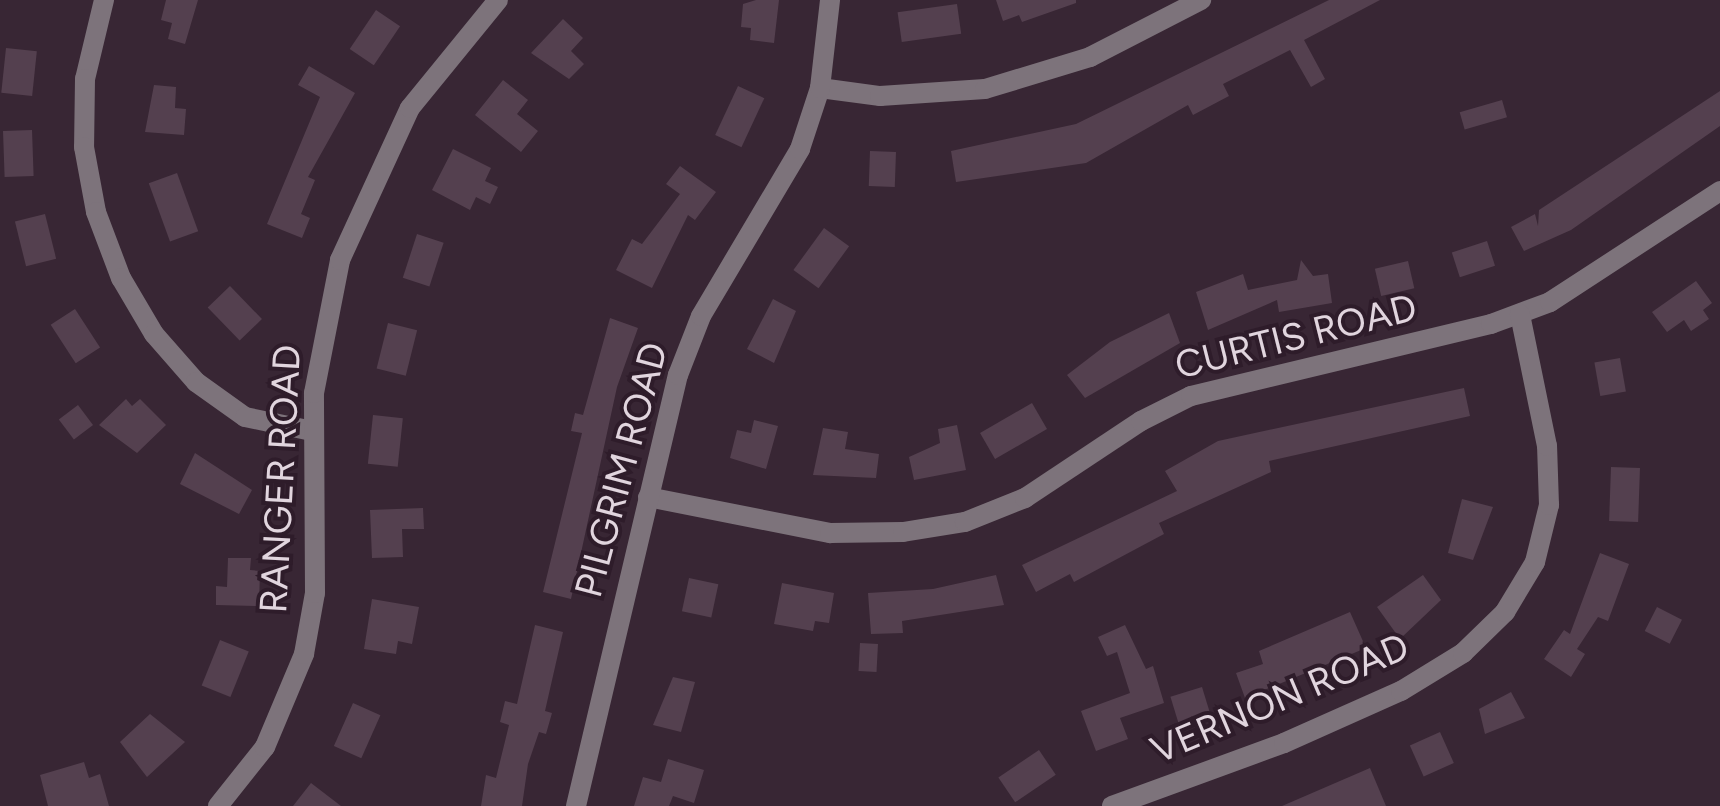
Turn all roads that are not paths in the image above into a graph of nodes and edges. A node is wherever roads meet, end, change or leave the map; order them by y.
1 (104, 0) edge
2 (498, 0) edge
3 (830, 0) edge
4 (1200, 0) edge
5 (820, 88) junction
6 (1720, 191) edge
7 (1520, 314) junction
8 (312, 432) junction
9 (648, 497) junction
10 (218, 806) edge
11 (576, 806) edge
12 (1112, 806) edge

1 - 8 street
2 - 8 street, RANGER ROAD
3 - 5 street, PILGRIM ROAD
4 - 5 street
5 - 9 street, PILGRIM ROAD
6 - 7 street, CURTIS ROAD
7 - 9 street, CURTIS ROAD
7 - 12 street, VERNON ROAD
8 - 10 street, RANGER ROAD
9 - 11 street, PILGRIM ROAD

